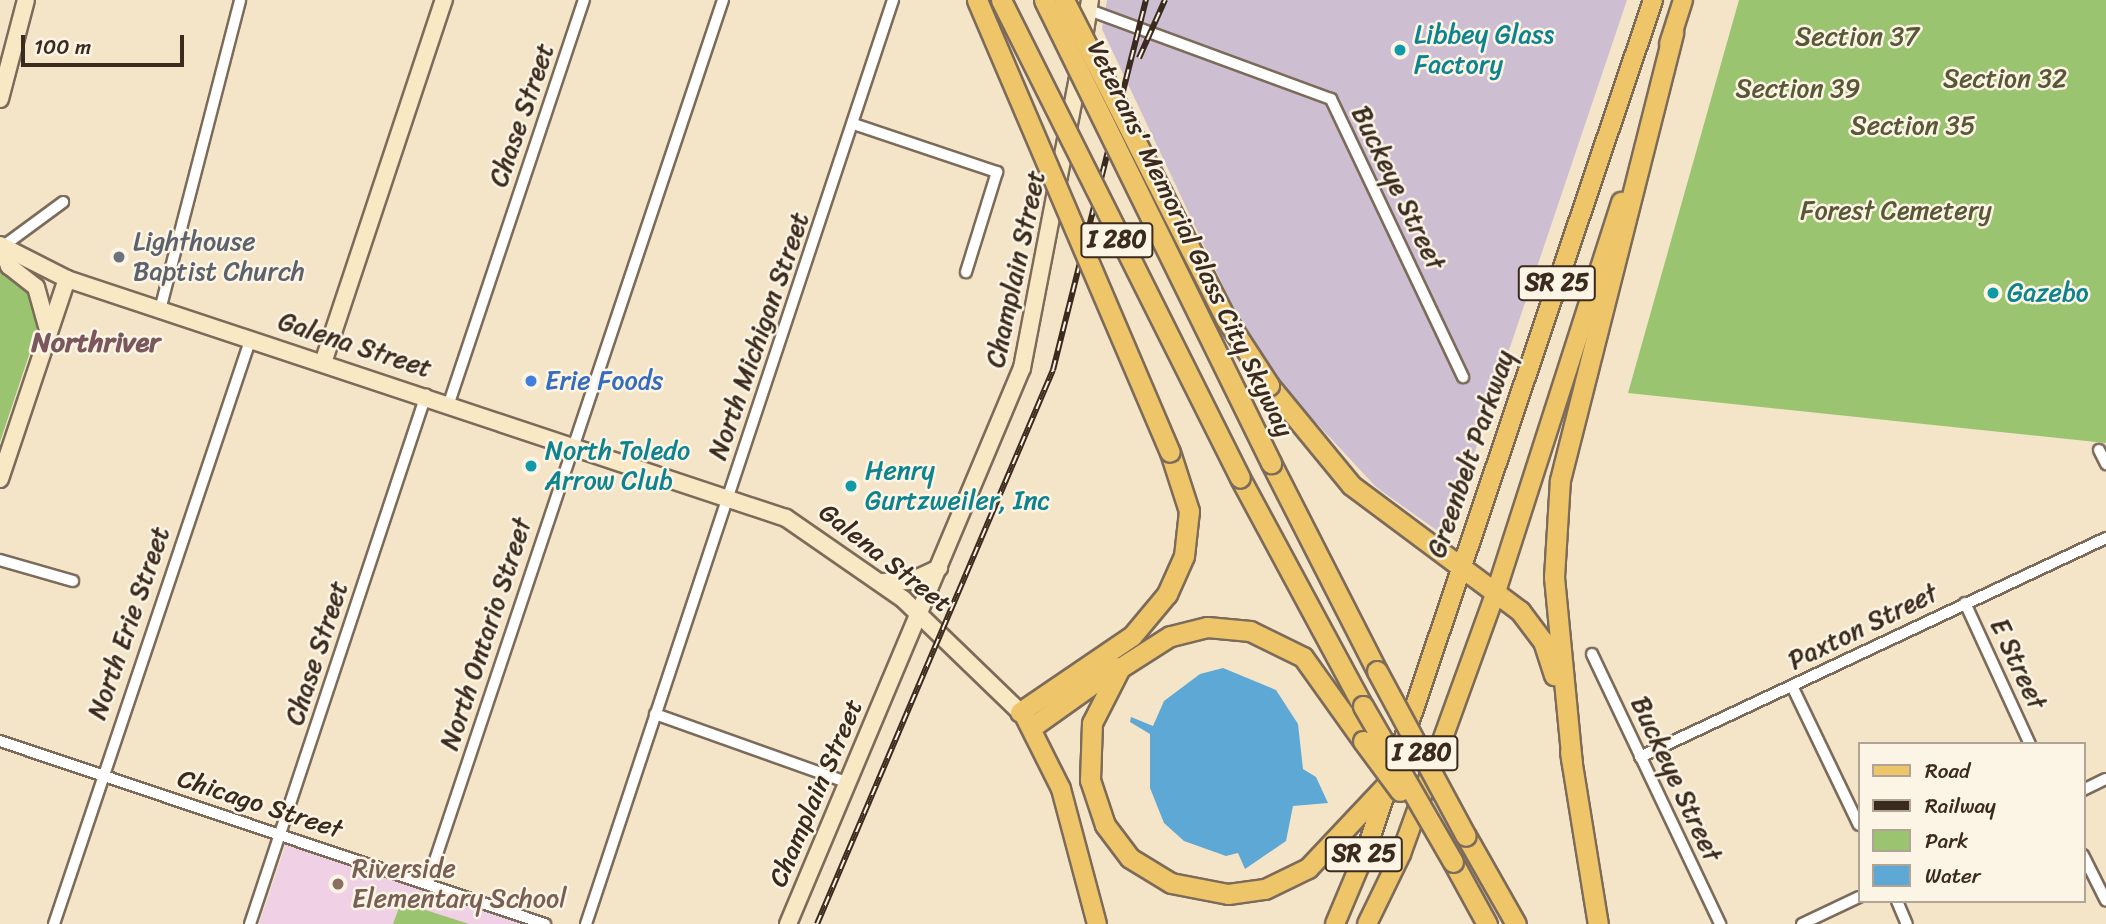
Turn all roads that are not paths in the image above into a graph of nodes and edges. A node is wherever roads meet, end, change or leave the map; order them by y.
1 (26, 0) edge
2 (240, 0) edge
3 (444, 0) edge
4 (584, 0) edge
5 (723, 0) edge
6 (893, 0) edge
7 (977, 0) edge
8 (1000, 0) edge
9 (1044, 0) edge
10 (1065, 0) edge
11 (1653, 0) edge
12 (1683, 0) edge
13 (1088, 11) edge
14 (1673, 32) junction
15 (0, 99) edge
16 (854, 124) junction
17 (64, 202) dead end
18 (1, 246) edge
19 (966, 272) dead end
20 (67, 279) junction
21 (160, 310) junction
22 (48, 338) junction
23 (251, 338) junction
24 (323, 363) junction
25 (1463, 377) dead end
26 (426, 395) junction
27 (449, 403) junction
28 (574, 444) junction
29 (2099, 450) dead end
30 (2106, 464) edge
31 (0, 478) edge
32 (729, 497) junction
33 (2106, 538) edge
34 (0, 560) edge
35 (1461, 566) junction
36 (939, 569) junction
37 (73, 581) dead end
38 (882, 582) junction
39 (1495, 595) junction
40 (1965, 603) junction
41 (919, 614) junction
42 (1591, 654) dead end
43 (1132, 656) junction
44 (1792, 686) junction
45 (655, 714) junction
46 (1026, 719) junction
47 (0, 741) edge
48 (2029, 742) edge
49 (1640, 757) junction
50 (1572, 764) junction
51 (104, 775) junction
52 (2106, 779) edge
53 (846, 782) junction
54 (1389, 782) junction
55 (2085, 789) edge
56 (1857, 821) edge
57 (280, 835) junction
58 (1367, 848) junction
59 (2085, 859) edge
60 (1453, 862) junction
61 (427, 884) junction
62 (1857, 898) edge
63 (2106, 901) edge
64 (1897, 903) edge
65 (1598, 921) edge
66 (54, 924) edge
67 (250, 924) edge
68 (545, 924) edge
69 (586, 924) edge
70 (788, 924) edge
71 (1097, 924) edge
72 (1326, 924) edge
73 (1335, 924) edge
74 (1367, 924) edge
75 (1487, 924) edge
76 (1516, 924) edge
77 (1720, 924) edge
78 (1802, 924) edge
79 (1907, 924) edge

1 - 15 main road
2 - 21 street
3 - 24 main road
4 - 27 street, Chase Street
5 - 28 street, North Ontario Street
6 - 16 street, North Michigan Street
7 - 46 highway, bridge
8 - 60 highway, I 280, bridge
9 - 76 highway, Veterans' Memorial Glass City Skyway / I 280, bridge
10 - 35 highway, bridge
11 - 35 main road, Greenbelt Parkway / SR 25
12 - 14 main road, SR 25
13 - 25 street, Buckeye Street
13 - 36 main road, Champlain Street, bridge
14 - 39 main road, SR 25
14 - 50 highway
16 - 19 street, Champlain Street
16 - 32 street, North Michigan Street
17 - 18 street
18 - 20 main road, Galena Street
18 - 22 main road
20 - 21 main road, Galena Street
20 - 22 main road
21 - 23 main road, Galena Street
22 - 31 main road
23 - 24 main road, Galena Street
23 - 51 street, North Erie Street
24 - 26 main road, Galena Street
26 - 27 main road, Galena Street
26 - 57 street, Chase Street
27 - 28 main road, Galena Street
28 - 32 main road, Galena Street
28 - 61 street, North Ontario Street
29 - 30 street
32 - 38 main road, Galena Street
32 - 45 street, North Michigan Street
33 - 40 street, Paxton Street
34 - 37 street
35 - 39 highway
35 - 54 main road, Greenbelt Parkway / SR 25
36 - 38 main road
36 - 41 main road, Champlain Street
38 - 41 main road, Galena Street
39 - 50 highway
39 - 74 main road, SR 25
40 - 44 street, Paxton Street
40 - 48 street, E Street
41 - 46 main road, Galena Street
41 - 53 main road, Champlain Street
42 - 49 street, Buckeye Street
43 - 46 highway
43 - 54 highway
43 - 60 highway, bridge
44 - 49 street, Paxton Street
44 - 56 street
45 - 53 street
45 - 69 street, North Michigan Street
46 - 71 main road, Galena Street
47 - 51 street, Chicago Street
49 - 77 street, Buckeye Street
50 - 65 highway
51 - 57 street, Chicago Street
51 - 66 street, North Erie Street
52 - 55 street
53 - 70 main road, Champlain Street
54 - 58 main road, Greenbelt Parkway / SR 25
57 - 61 street, Chicago Street
57 - 67 street, Chase Street
58 - 72 main road
58 - 73 main road, Greenbelt Parkway / SR 25
59 - 63 street
60 - 75 highway, I 280
61 - 68 street, Chicago Street
62 - 78 street
64 - 79 street

